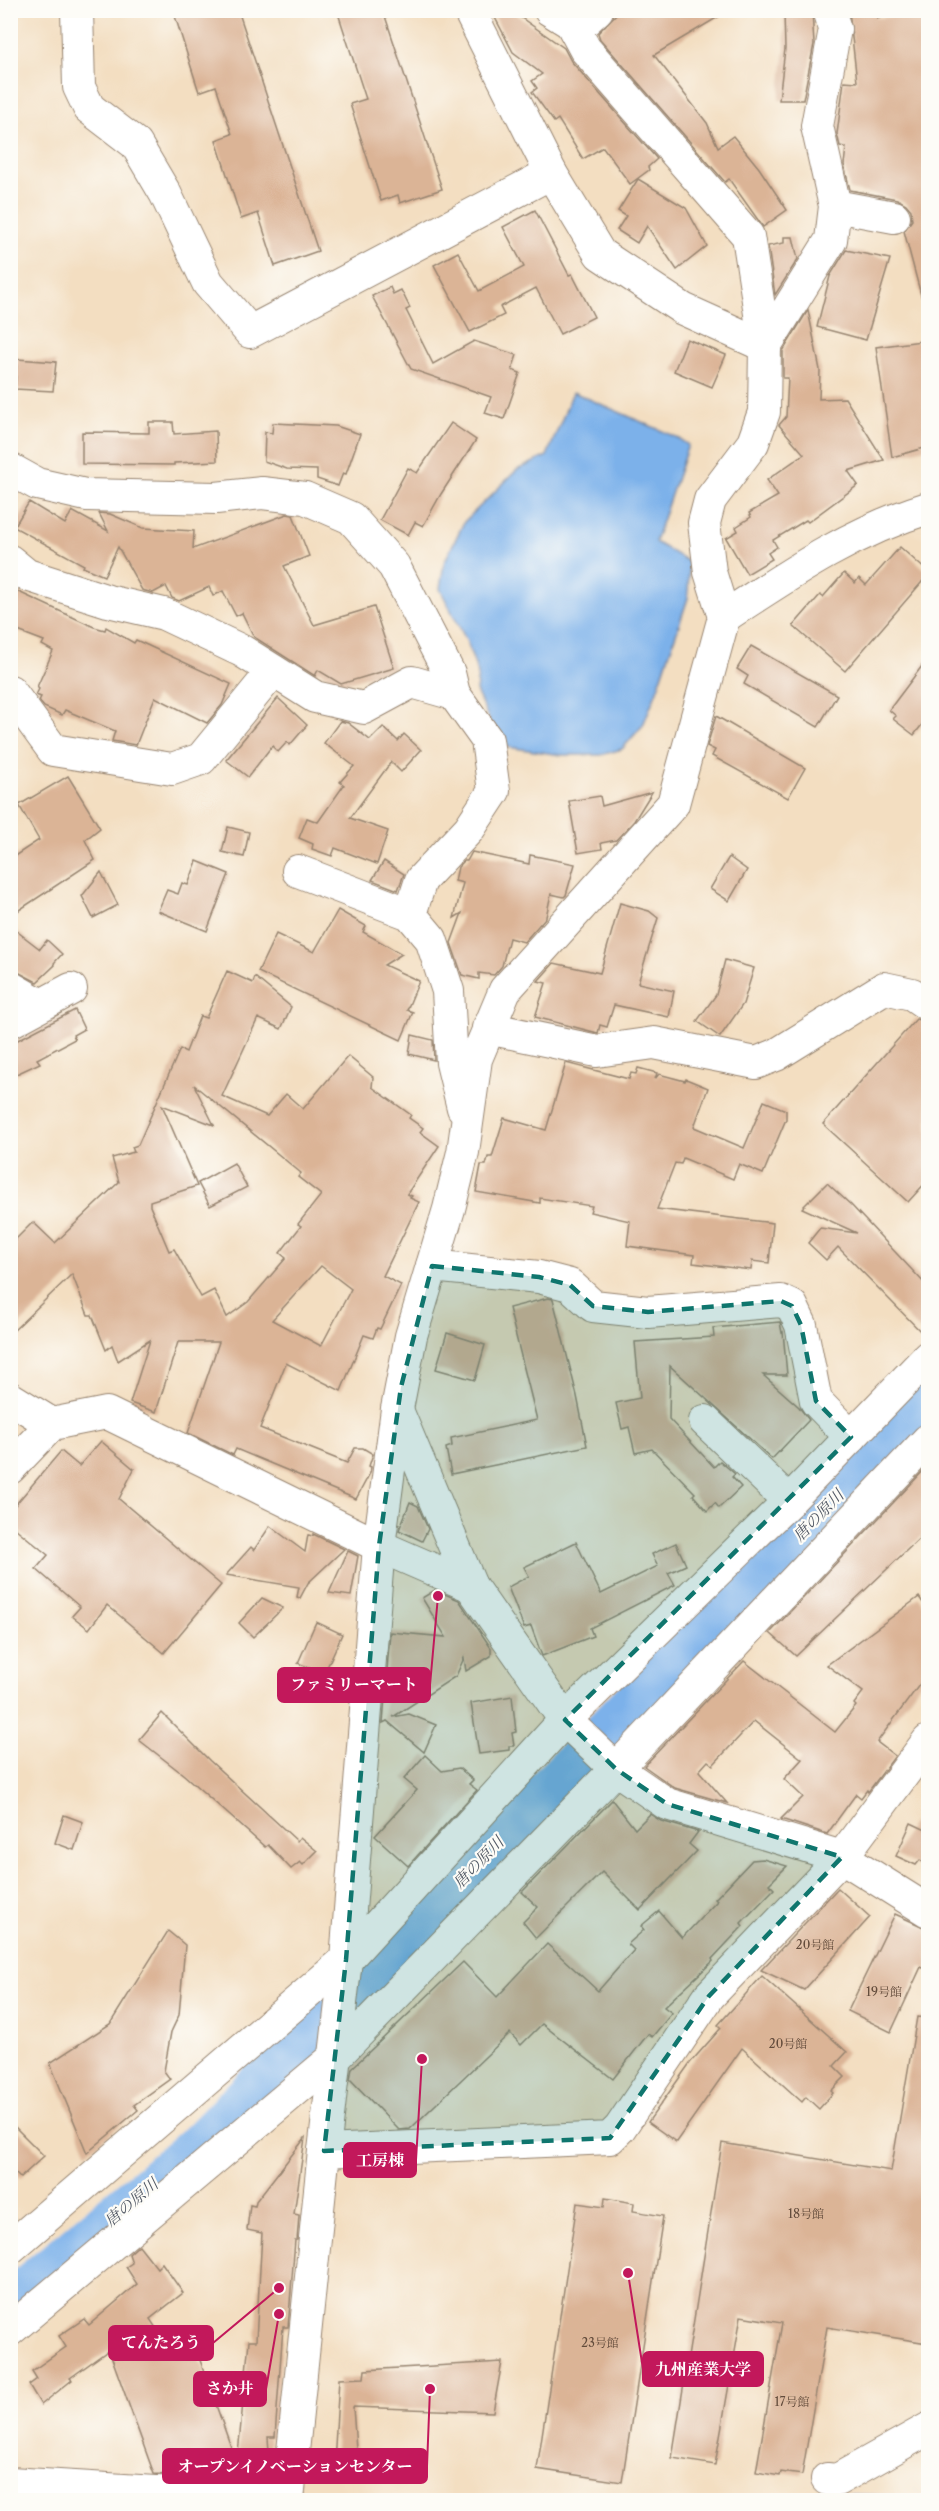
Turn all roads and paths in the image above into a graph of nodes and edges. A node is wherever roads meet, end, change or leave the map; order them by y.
1 (77, 10) edge
2 (469, 10) edge
3 (549, 10) edge
4 (829, 10) edge
5 (586, 20) edge
6 (551, 173) junction
7 (835, 206) junction
8 (894, 217) dead end
9 (765, 346) junction
10 (10, 469) edge
11 (928, 508) edge
12 (10, 561) edge
13 (724, 617) junction
14 (273, 671) junction
15 (10, 691) edge
16 (454, 694) junction
17 (298, 871) dead end
18 (410, 914) junction
19 (10, 987) edge
20 (71, 989) dead end
21 (39, 1004) junction
22 (928, 1005) edge
23 (10, 1022) edge
24 (488, 1028) junction
25 (467, 1124) junction
26 (432, 1266) junction
27 (928, 1358) edge
28 (10, 1398) edge
29 (397, 1409) junction
30 (705, 1421) dead end
31 (52, 1424) junction
32 (851, 1437) junction
33 (928, 1440) edge
34 (10, 1468) edge
35 (789, 1501) junction
36 (379, 1546) junction
37 (471, 1586) junction
38 (570, 1725) junction
39 (928, 1742) edge
40 (609, 1762) junction
41 (842, 1857) junction
42 (928, 1911) edge
43 (345, 1968) junction
44 (336, 2048) junction
45 (324, 2151) junction
46 (10, 2248) edge
47 (10, 2330) edge
48 (928, 2429) edge
49 (827, 2479) dead end
50 (10, 2483) edge
51 (287, 2500) edge

1 - 6 street
2 - 6 street
3 - 5 street
4 - 7 street
5 - 9 street
6 - 9 street
7 - 8 street
7 - 9 street
9 - 13 street
10 - 16 street
11 - 13 street
12 - 14 street
13 - 24 street
14 - 15 street
14 - 16 street
16 - 18 street
17 - 18 street
18 - 25 street
19 - 21 street
20 - 21 street
21 - 23 street
22 - 24 street
24 - 25 street
25 - 26 street
26 - 29 street
26 - 32 street
27 - 32 street
28 - 31 street
29 - 36 street
29 - 37 street
30 - 35 street
31 - 34 street
31 - 36 street
32 - 35 street
33 - 40 street
35 - 38 street
36 - 37 street
36 - 43 street
37 - 38 street
38 - 40 street
38 - 43 street
39 - 41 street
40 - 41 street
40 - 44 street
41 - 42 street
41 - 45 street
43 - 44 street
43 - 46 street
44 - 45 street
44 - 47 street
45 - 51 street
48 - 49 street
50 - 51 street

